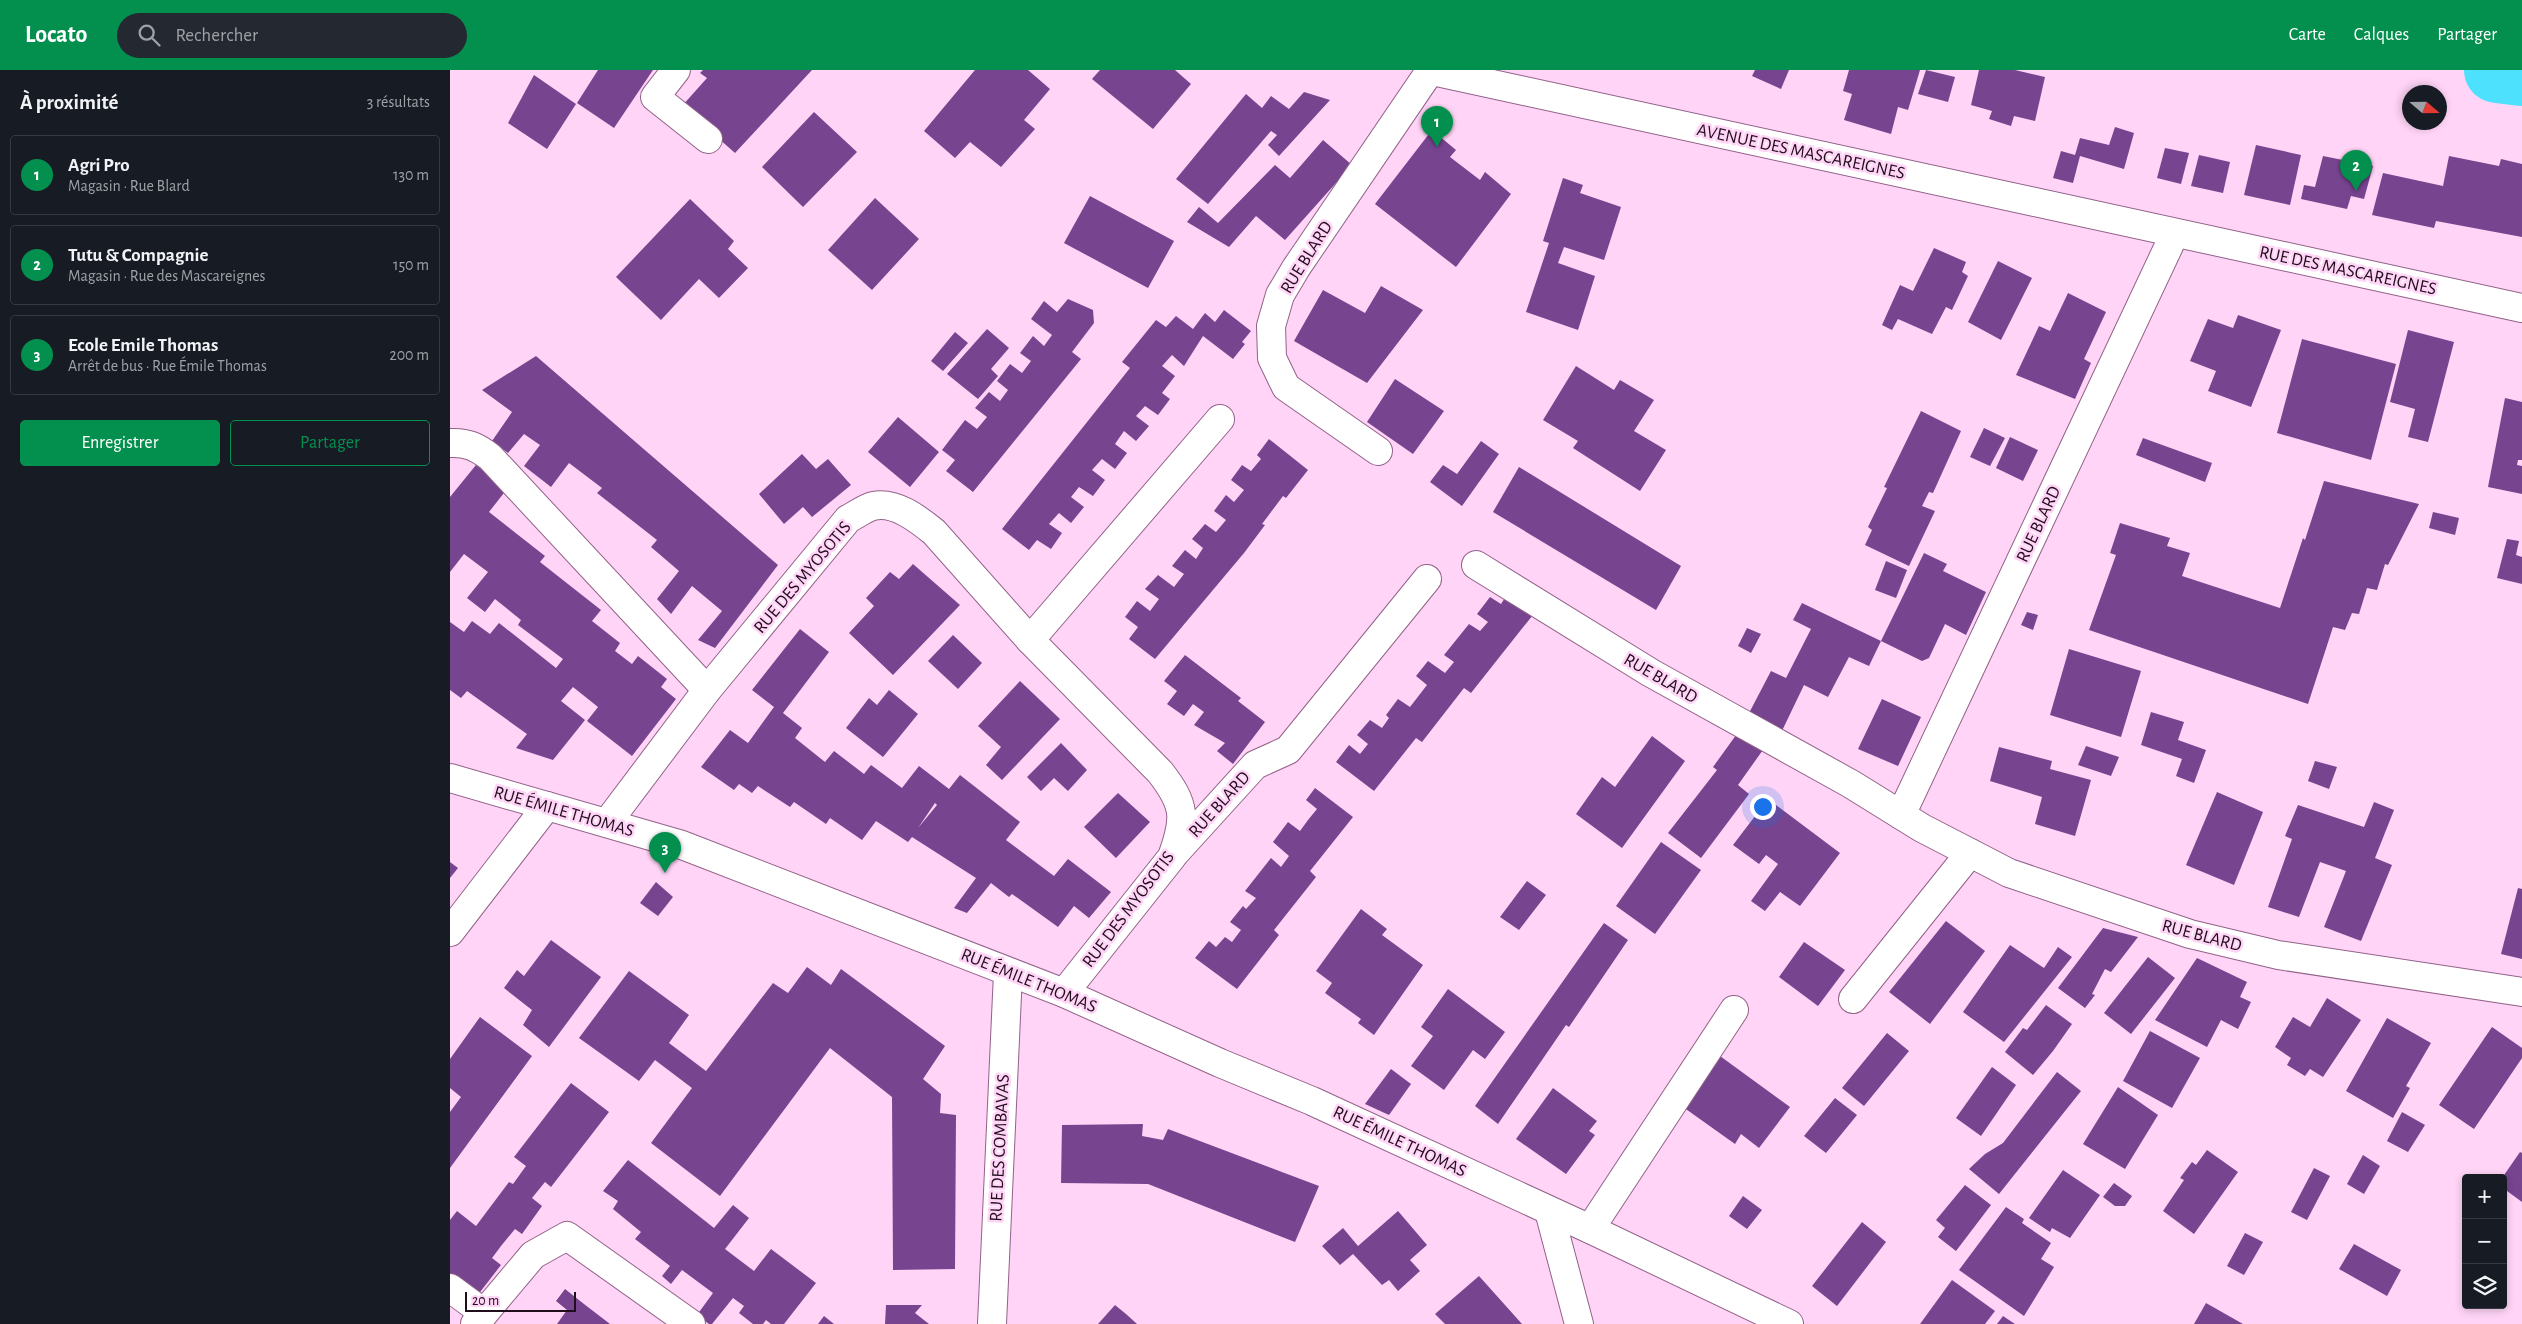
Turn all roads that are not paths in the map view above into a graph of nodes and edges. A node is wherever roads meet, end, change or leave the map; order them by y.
1 (676, 70) edge
2 (1429, 70) edge
3 (708, 139) dead end
4 (2175, 233) junction
5 (2522, 308) edge
6 (1220, 419) dead end
7 (450, 443) edge
8 (1378, 451) dead end
9 (1476, 565) dead end
10 (1428, 579) dead end
11 (1030, 640) junction
12 (707, 690) junction
13 (450, 778) edge
14 (547, 806) junction
15 (1901, 815) junction
16 (607, 823) junction
17 (1970, 853) junction
18 (1172, 857) junction
19 (450, 932) edge
20 (1008, 972) junction
21 (2522, 992) edge
22 (1064, 993) junction
23 (1853, 1000) dead end
24 (1734, 1010) dead end
25 (1549, 1211) junction
26 (1590, 1229) junction
27 (450, 1288) edge
28 (480, 1318) edge
29 (691, 1324) edge
30 (992, 1324) edge
31 (1579, 1324) edge
32 (1789, 1324) edge

1 - 3 street
2 - 4 street, AVENUE DES MASCAREIGNES
2 - 8 street, RUE BLARD
4 - 5 street, RUE DES MASCAREIGNES
4 - 15 street, RUE BLARD
6 - 11 street
7 - 12 street
9 - 15 street, RUE BLARD
10 - 18 street, RUE BLARD
11 - 12 street, RUE DES MYOSOTIS
11 - 18 street, RUE DES MYOSOTIS
12 - 16 street, RUE DES MYOSOTIS
13 - 14 street, RUE ÉMILE THOMAS
14 - 16 street, RUE ÉMILE THOMAS
14 - 19 street
15 - 17 street, RUE BLARD
16 - 20 street, RUE ÉMILE THOMAS
17 - 21 street, RUE BLARD
17 - 23 street
18 - 22 street, RUE DES MYOSOTIS
20 - 22 street, RUE ÉMILE THOMAS
20 - 30 street, RUE DES COMBAVAS
22 - 25 street, RUE ÉMILE THOMAS
24 - 26 street
25 - 26 street, RUE ÉMILE THOMAS
25 - 31 street
26 - 32 street, RUE ÉMILE THOMAS
27 - 28 street
28 - 29 street

